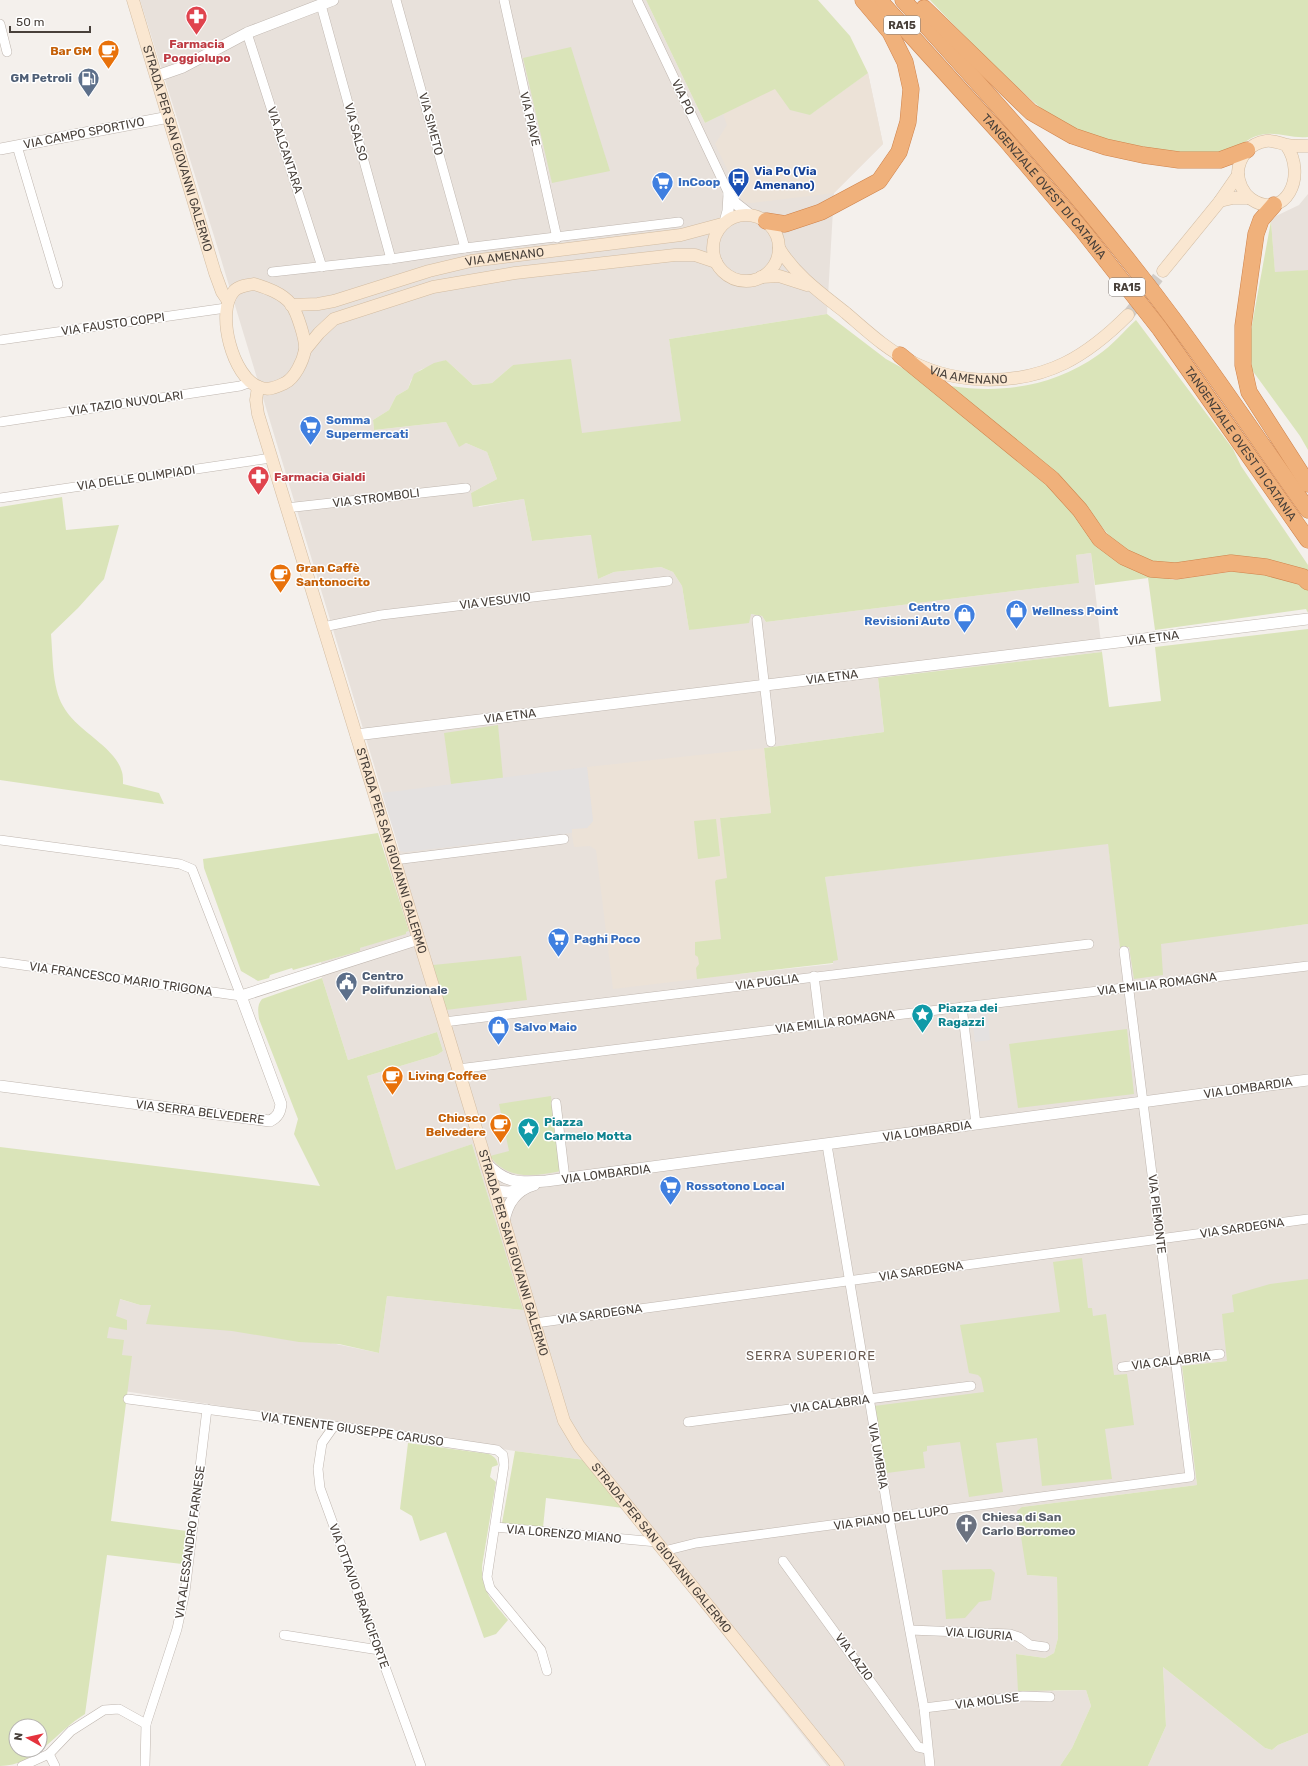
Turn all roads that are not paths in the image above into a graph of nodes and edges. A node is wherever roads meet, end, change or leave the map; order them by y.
1 (133, 0) edge
2 (333, 0) edge
3 (396, 0) edge
4 (504, 0) edge
5 (637, 0) edge
6 (863, 0) edge
7 (879, 0) edge
8 (903, 0) edge
9 (916, 0) edge
10 (321, 5) junction
11 (0, 24) edge
12 (247, 33) junction
13 (7, 52) dead end
14 (157, 76) junction
15 (169, 117) junction
16 (1286, 145) junction
17 (17, 146) junction
18 (1308, 146) edge
19 (0, 149) edge
20 (1247, 150) junction
21 (1238, 175) junction
22 (729, 194) junction
23 (1250, 198) junction
24 (1220, 201) junction
25 (1274, 205) junction
26 (749, 214) junction
27 (766, 221) junction
28 (679, 222) dead end
29 (723, 223) junction
30 (557, 238) junction
31 (465, 248) junction
32 (779, 248) junction
33 (391, 259) junction
34 (716, 262) junction
35 (322, 267) junction
36 (1163, 271) tunnel mouth
37 (272, 272) dead end
38 (215, 273) junction
39 (762, 277) junction
40 (58, 284) dead end
41 (242, 286) junction
42 (818, 290) junction
43 (227, 304) junction
44 (291, 305) junction
45 (1128, 315) tunnel mouth
46 (0, 340) edge
47 (305, 350) junction
48 (900, 355) junction
49 (254, 385) junction
50 (273, 388) junction
51 (0, 422) edge
52 (264, 432) junction
53 (271, 458) junction
54 (1308, 484) edge
55 (466, 488) dead end
56 (0, 498) edge
57 (286, 508) junction
58 (1308, 510) edge
59 (1308, 540) edge
60 (668, 581) dead end
61 (1308, 582) edge
62 (1308, 619) edge
63 (757, 620) dead end
64 (323, 627) junction
65 (765, 685) junction
66 (356, 735) junction
67 (771, 742) dead end
68 (0, 840) edge
69 (564, 840) dead end
70 (394, 860) junction
71 (418, 939) junction
72 (1089, 944) dead end
73 (1124, 951) dead end
74 (0, 962) edge
75 (1308, 966) edge
76 (814, 976) junction
77 (1128, 987) junction
78 (241, 996) junction
79 (962, 1007) junction
80 (444, 1022) junction
81 (820, 1024) junction
82 (458, 1069) junction
83 (1308, 1080) edge
84 (0, 1086) edge
85 (556, 1103) dead end
86 (1143, 1103) junction
87 (976, 1124) junction
88 (827, 1145) junction
89 (487, 1164) junction
90 (565, 1179) junction
91 (518, 1186) junction
92 (495, 1191) junction
93 (1308, 1219) edge
94 (504, 1222) junction
95 (1160, 1239) junction
96 (849, 1281) junction
97 (535, 1323) junction
98 (1220, 1354) dead end
99 (1175, 1360) junction
100 (1122, 1367) dead end
101 (971, 1386) dead end
102 (128, 1399) dead end
103 (868, 1399) junction
104 (207, 1409) junction
105 (688, 1422) dead end
106 (334, 1426) junction
107 (1190, 1477) joint
108 (889, 1518) junction
109 (495, 1527) junction
110 (661, 1547) junction
111 (783, 1561) dead end
112 (910, 1630) junction
113 (284, 1635) dead end
114 (1045, 1647) dead end
115 (379, 1650) junction
116 (547, 1671) dead end
117 (1050, 1697) dead end
118 (924, 1708) junction
119 (146, 1724) junction
120 (927, 1749) junction
121 (49, 1754) junction
122 (22, 1766) edge
123 (55, 1766) edge
124 (145, 1766) edge
125 (421, 1766) edge
126 (838, 1766) edge
127 (930, 1766) edge

1 - 14 main road, STRADA PER SAN GIOVANNI GALERMO
2 - 10 street
3 - 31 street, VIA SIMETO
4 - 30 street, VIA PIAVE
5 - 22 street, VIA PO
6 - 27 highway
7 - 59 highway, TANGENZIALE OVEST DI CATANIA / RA15
8 - 58 highway, TANGENZIALE OVEST DI CATANIA / RA15
9 - 20 highway
10 - 12 street
10 - 33 street, VIA SALSO
11 - 13 street
12 - 14 street
12 - 35 street, VIA ALCANTARA
14 - 15 main road, STRADA PER SAN GIOVANNI GALERMO
15 - 17 street, VIA CAMPO SPORTIVO
15 - 38 main road, STRADA PER SAN GIOVANNI GALERMO
16 - 18 main road
16 - 20 main road
16 - 25 main road
17 - 19 street, VIA CAMPO SPORTIVO
17 - 40 street
20 - 21 main road
21 - 23 main road
21 - 24 main road
22 - 26 street
22 - 29 street
23 - 24 main road
23 - 25 main road
24 - 36 main road
25 - 54 highway
26 - 27 main road
26 - 29 main road
27 - 32 main road
28 - 30 street
29 - 34 main road
29 - 44 main road, VIA AMENANO
30 - 31 street
31 - 33 street
32 - 39 main road
32 - 42 main road, VIA AMENANO
33 - 35 street
34 - 39 main road
34 - 47 main road, VIA AMENANO
35 - 37 street
38 - 41 main road
38 - 43 main road, STRADA PER SAN GIOVANNI GALERMO
39 - 42 main road
41 - 43 main road
41 - 44 main road
42 - 48 main road, VIA AMENANO
43 - 46 street, VIA FAUSTO COPPI
43 - 49 main road
44 - 47 main road
45 - 48 main road, VIA AMENANO
47 - 50 main road
48 - 61 highway
49 - 50 main road
49 - 51 street, VIA TAZIO NUVOLARI
49 - 52 main road
50 - 52 main road
52 - 53 main road, STRADA PER SAN GIOVANNI GALERMO
53 - 56 street, VIA DELLE OLIMPIADI
53 - 57 main road, STRADA PER SAN GIOVANNI GALERMO
55 - 57 street, VIA STROMBOLI
57 - 64 main road, STRADA PER SAN GIOVANNI GALERMO
60 - 64 street, VIA VESUVIO
62 - 65 street, VIA ETNA
63 - 65 street
64 - 66 main road, STRADA PER SAN GIOVANNI GALERMO
65 - 66 street, VIA ETNA
65 - 67 street
66 - 70 main road, STRADA PER SAN GIOVANNI GALERMO
68 - 78 street
69 - 70 street
70 - 71 main road, STRADA PER SAN GIOVANNI GALERMO
71 - 78 street
71 - 80 main road, STRADA PER SAN GIOVANNI GALERMO
72 - 76 street, VIA PUGLIA
73 - 77 street, VIA PIEMONTE
74 - 78 street, VIA FRANCESCO MARIO TRIGONA
75 - 77 street, VIA EMILIA ROMAGNA
76 - 80 street, VIA PUGLIA
76 - 81 street
77 - 79 street, VIA EMILIA ROMAGNA
77 - 86 street, VIA PIEMONTE
78 - 84 street, VIA SERRA BELVEDERE
79 - 81 street, VIA EMILIA ROMAGNA
79 - 87 street
80 - 82 main road, STRADA PER SAN GIOVANNI GALERMO
81 - 82 street, VIA EMILIA ROMAGNA
82 - 89 main road, STRADA PER SAN GIOVANNI GALERMO
83 - 86 street, VIA LOMBARDIA
85 - 90 street
86 - 87 street, VIA LOMBARDIA
86 - 95 street, VIA PIEMONTE
87 - 88 street, VIA LOMBARDIA
88 - 90 street, VIA LOMBARDIA
88 - 96 street, VIA UMBRIA
89 - 91 street
89 - 92 main road, STRADA PER SAN GIOVANNI GALERMO
90 - 91 street, VIA LOMBARDIA
91 - 92 street, VIA LOMBARDIA
91 - 94 street
92 - 94 main road, STRADA PER SAN GIOVANNI GALERMO
93 - 95 street, VIA SARDEGNA
94 - 97 main road, STRADA PER SAN GIOVANNI GALERMO
95 - 96 street, VIA SARDEGNA
95 - 99 street, VIA PIEMONTE
96 - 97 street, VIA SARDEGNA
96 - 103 street, VIA UMBRIA
97 - 110 main road, STRADA PER SAN GIOVANNI GALERMO
98 - 99 street, VIA CALABRIA
99 - 100 street, VIA CALABRIA
99 - 107 street, VIA PIEMONTE
101 - 103 street, VIA CALABRIA
102 - 104 street, VIA TENENTE GIUSEPPE CARUSO
103 - 105 street, VIA CALABRIA
103 - 108 street, VIA UMBRIA
104 - 106 street, VIA TENENTE GIUSEPPE CARUSO
104 - 119 street, VIA ALESSANDRO FARNESE
106 - 109 street, VIA TENENTE GIUSEPPE CARUSO
106 - 115 street, VIA OTTAVIO BRANCIFORTE
107 - 108 street, VIA PIANO DEL LUPO
108 - 110 street, VIA PIANO DEL LUPO
108 - 112 street, VIA UMBRIA
109 - 110 street, VIA LORENZO MIANO
109 - 116 street, VIA TENENTE GIUSEPPE CARUSO
110 - 126 main road, STRADA PER SAN GIOVANNI GALERMO
111 - 120 street, VIA LAZIO
112 - 114 street, VIA LIGURIA
112 - 118 street, VIA UMBRIA
113 - 115 street
115 - 125 street, VIA OTTAVIO BRANCIFORTE
117 - 118 street, VIA MOLISE
118 - 120 street, VIA UMBRIA
119 - 121 street
119 - 124 street, VIA ALESSANDRO FARNESE
120 - 127 street, VIA UMBRIA
121 - 122 street
121 - 123 street

